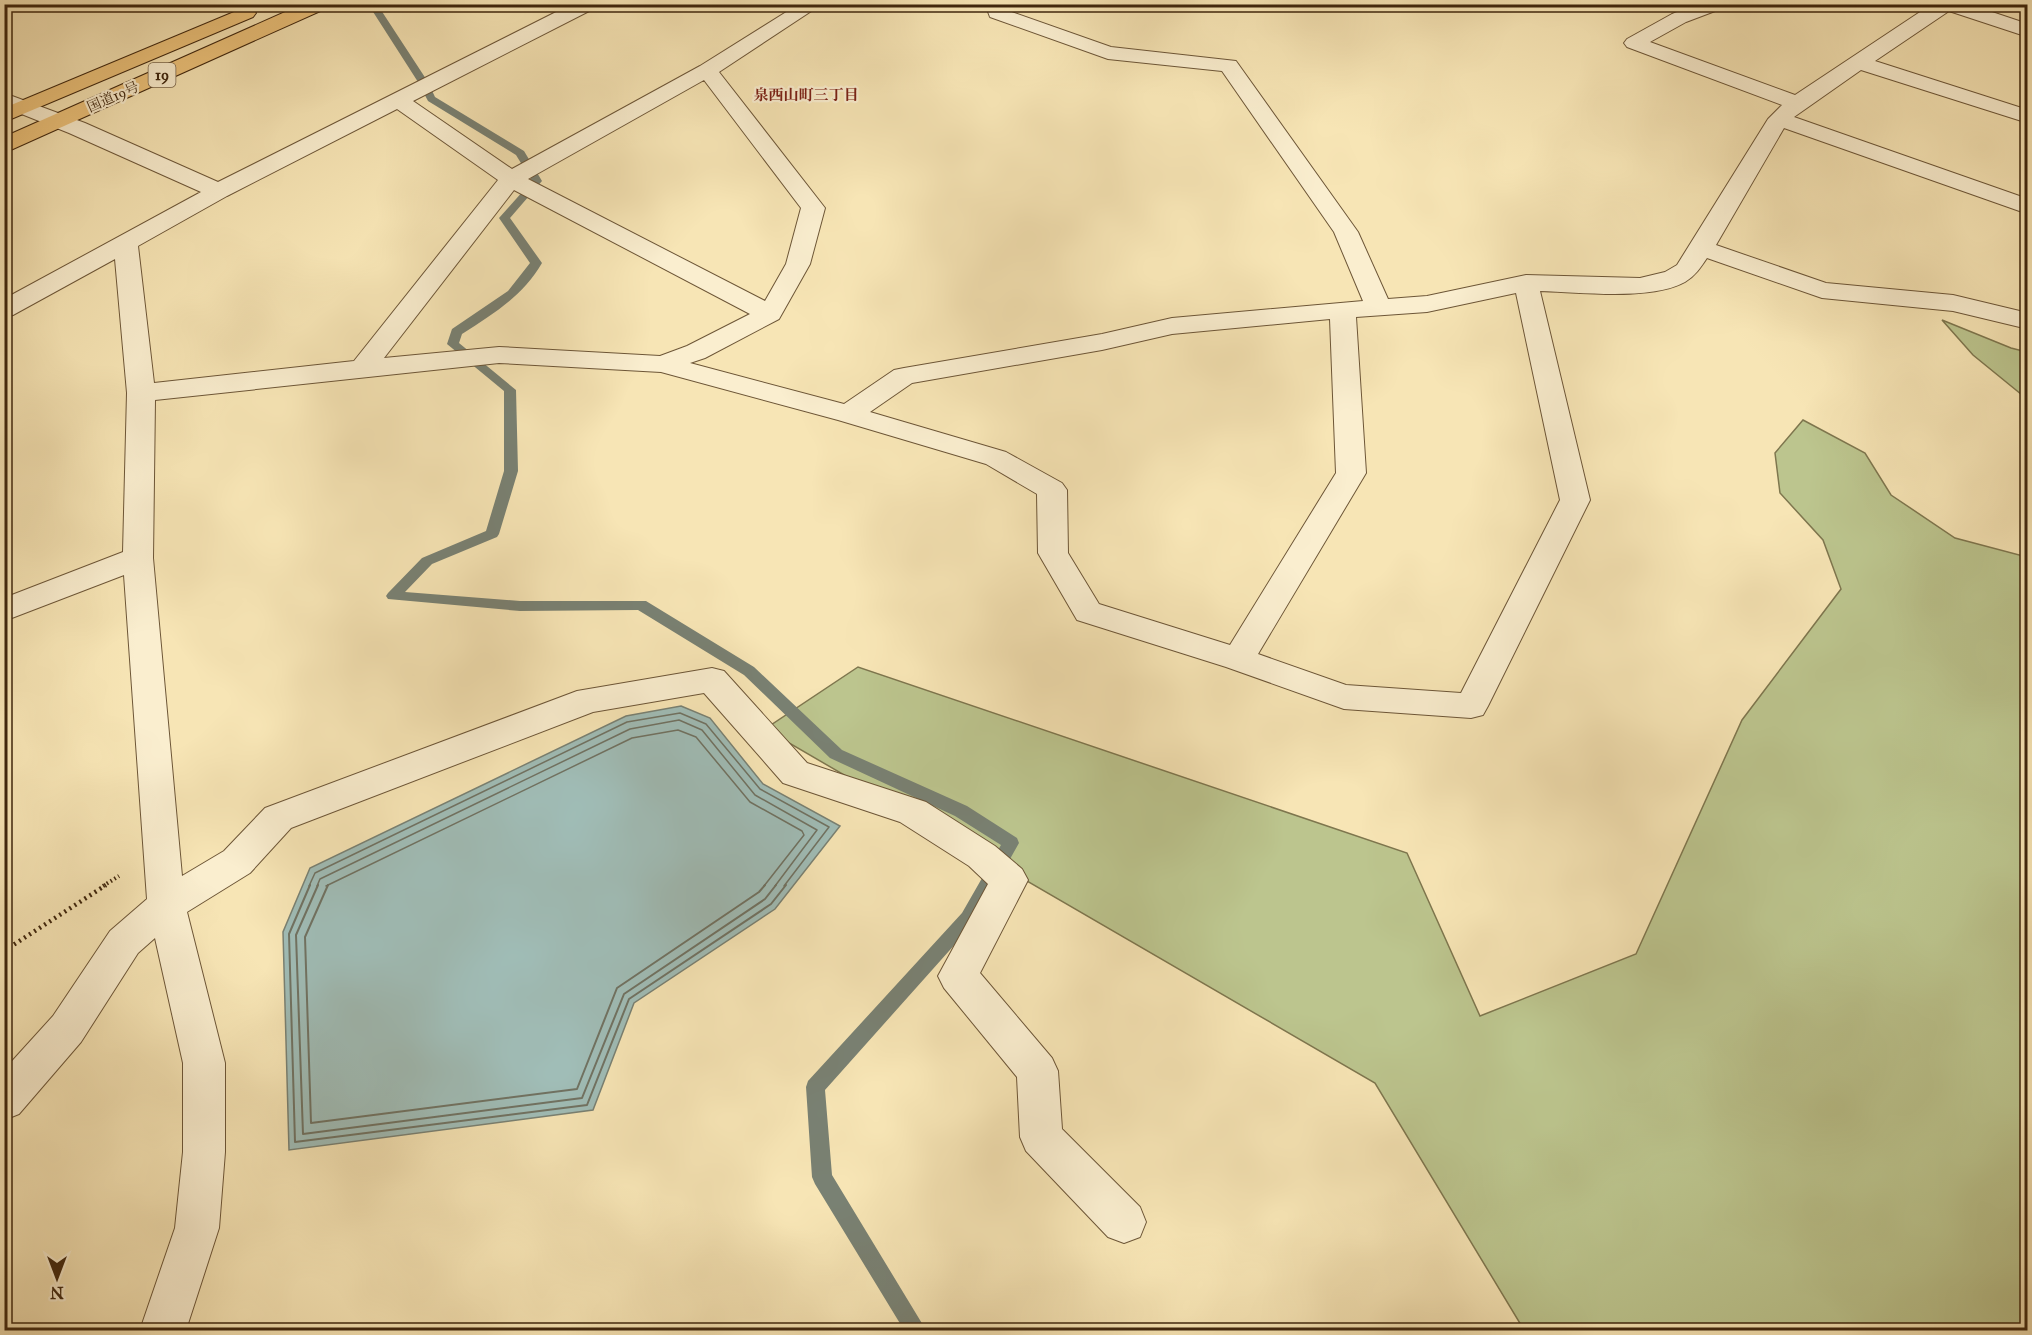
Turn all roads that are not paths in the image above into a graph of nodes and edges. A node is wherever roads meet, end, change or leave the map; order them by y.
1 (266, 4) edge
2 (320, 4) edge
3 (588, 4) edge
4 (995, 4) edge
5 (1716, 4) edge
6 (1947, 4) edge
7 (811, 5) edge
8 (2028, 31) edge
9 (1858, 62) junction
10 (706, 70) junction
11 (398, 100) junction
12 (11, 108) edge
13 (1788, 111) junction
14 (2028, 117) edge
15 (60, 121) junction
16 (4, 146) edge
17 (511, 179) junction
18 (219, 191) junction
19 (2028, 207) edge
20 (126, 244) junction
21 (1702, 248) junction
22 (1526, 283) junction
23 (1379, 309) junction
24 (4, 310) edge
25 (1343, 310) junction
26 (770, 314) junction
27 (2028, 321) edge
28 (662, 364) junction
29 (362, 368) junction
30 (141, 393) junction
31 (848, 414) junction
32 (138, 558) junction
33 (4, 610) edge
34 (1238, 659) junction
35 (166, 906) junction
36 (4, 1101) edge
37 (1125, 1222) dead end
38 (163, 1330) edge

1 - 12 highway, 国道19号 / 19
2 - 15 highway, 国道19号 / 19
3 - 11 street
4 - 23 street
5 - 13 street
6 - 8 street
6 - 9 street
7 - 10 street
9 - 13 street
9 - 14 street
10 - 17 street
10 - 26 street
11 - 17 street
11 - 18 street
12 - 15 street
13 - 19 street
13 - 21 street
15 - 16 highway, 国道19号 / 19
15 - 18 street
17 - 26 street
17 - 29 street
18 - 20 street
20 - 24 street
20 - 30 street
21 - 22 street
21 - 27 street
22 - 23 street
22 - 34 street
23 - 25 street
25 - 31 street
25 - 34 street
26 - 28 street
28 - 29 street
28 - 31 street
29 - 30 street
30 - 32 street
31 - 34 street
32 - 33 street
32 - 35 street
35 - 36 street
35 - 37 street
35 - 38 street

